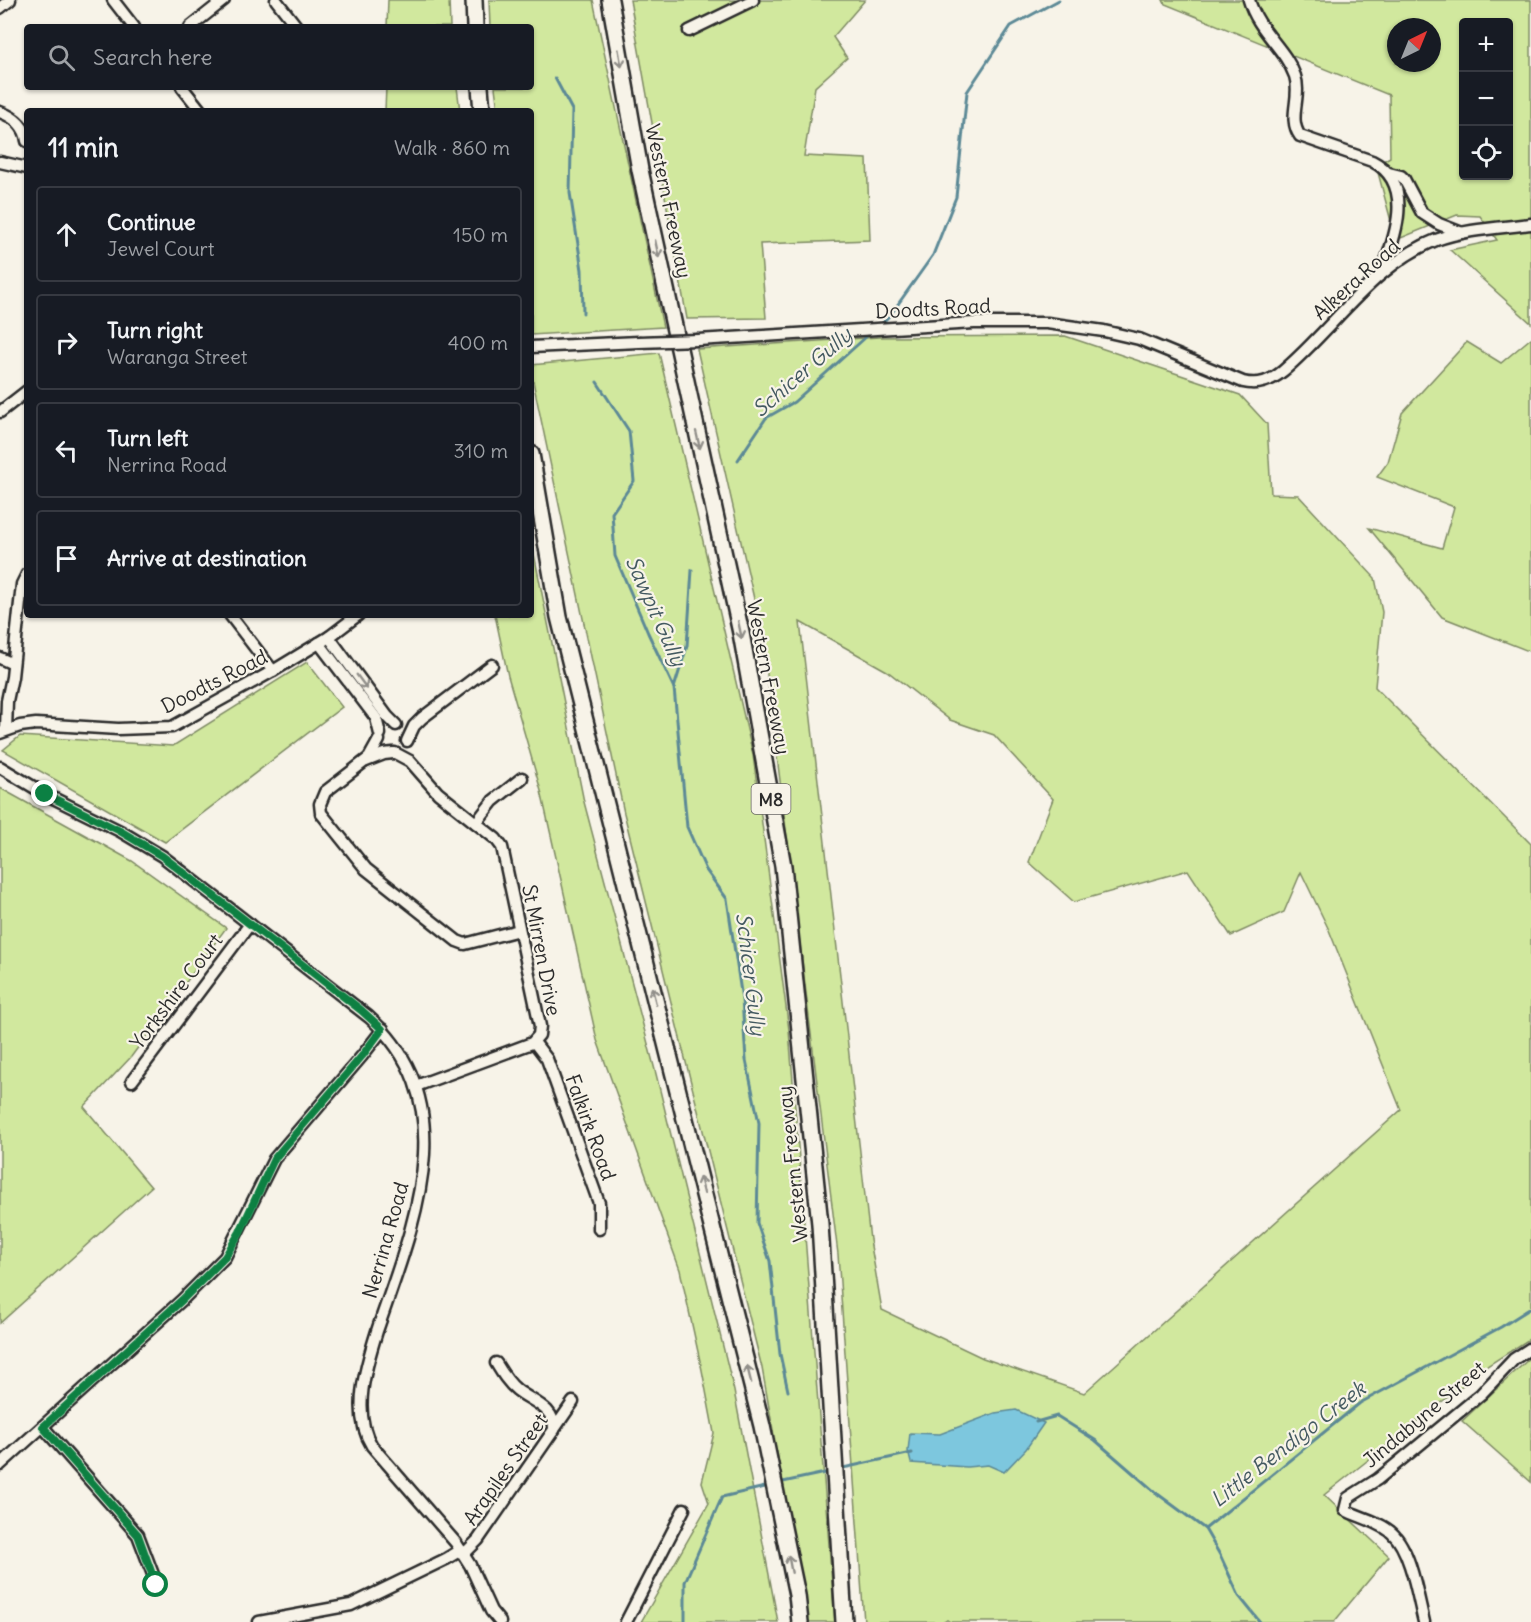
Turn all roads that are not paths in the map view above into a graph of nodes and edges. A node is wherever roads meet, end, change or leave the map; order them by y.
1 (10, 0) edge
2 (112, 0) edge
3 (224, 0) edge
4 (276, 0) edge
5 (474, 0) edge
6 (610, 0) edge
7 (753, 0) edge
8 (1249, 0) edge
9 (0, 8) edge
10 (132, 24) edge
11 (194, 24) edge
12 (295, 24) edge
13 (475, 24) edge
14 (689, 31) dead end
15 (184, 90) edge
16 (480, 90) edge
17 (199, 108) edge
18 (482, 108) edge
19 (0, 112) edge
20 (24, 132) edge
21 (0, 162) edge
22 (24, 167) edge
23 (1389, 172) junction
24 (1531, 224) edge
25 (1462, 233) junction
26 (1380, 277) junction
27 (534, 347) edge
28 (1256, 384) joint
29 (24, 393) edge
30 (0, 412) edge
31 (534, 471) edge
32 (24, 580) edge
33 (232, 618) edge
34 (355, 618) edge
35 (324, 640) junction
36 (0, 658) edge
37 (13, 664) junction
38 (492, 665) dead end
39 (273, 671) junction
40 (422, 718) junction
41 (398, 725) junction
42 (3, 732) edge
43 (380, 737) junction
44 (407, 742) junction
45 (394, 753) junction
46 (363, 763) junction
47 (0, 768) edge
48 (421, 774) junction
49 (0, 775) edge
50 (522, 778) dead end
51 (45, 794) junction
52 (476, 823) junction
53 (250, 924) junction
54 (519, 930) junction
55 (385, 1032) junction
56 (534, 1042) junction
57 (132, 1081) dead end
58 (416, 1086) junction
59 (598, 1229) dead end
60 (1531, 1348) edge
61 (496, 1364) dead end
62 (573, 1402) dead end
63 (43, 1427) junction
64 (554, 1430) junction
65 (0, 1465) edge
66 (684, 1509) dead end
67 (462, 1552) junction
68 (156, 1585) dead end
69 (259, 1622) edge
70 (500, 1622) edge
71 (626, 1622) edge
72 (800, 1622) edge
73 (844, 1622) edge
74 (1424, 1622) edge

1 - 9 street
2 - 10 street
3 - 11 street
4 - 12 street
5 - 13 highway
6 -> 73 highway, Western Freeway / M8
7 - 14 street
8 - 23 street
15 - 17 street
16 - 18 highway
19 - 20 street
21 - 22 street
23 - 25 street
23 - 26 street
24 - 25 street, Alkera Road
25 - 26 street, Alkera Road
26 - 28 street, Alkera Road
27 - 28 street, Doodts Road, bridge
29 - 30 street
72 -> 31 highway
32 - 37 street
33 - 39 street
34 - 35 street, Doodts Road
35 - 39 street, Doodts Road
35 -> 41 street
35 - 43 street
36 - 37 street
37 - 42 street
38 - 40 street
39 - 42 street, Doodts Road
40 - 41 street
40 - 44 street
41 - 43 street
41 - 44 street
43 - 45 street
43 - 46 street
44 - 45 street
44 - 48 street, St Mirren Drive
45 - 46 street
45 - 48 street, St Mirren Drive
46 - 54 street
47 - 51 street, Nerrina Road
48 - 52 street, St Mirren Drive
49 - 51 street, Nerrina Road
50 - 52 street
51 - 53 street, Nerrina Road
52 - 54 street, St Mirren Drive
53 - 55 street, Nerrina Road
53 - 57 street, Yorkshire Court
54 - 56 street, St Mirren Drive
55 - 58 street, Nerrina Road
55 - 63 street
56 - 58 street, St Mirren Drive
56 - 59 street, Falkirk Road
58 - 67 street, Nerrina Road
60 - 74 street, Jindabyne Street
61 - 64 street
62 - 64 street, Arapiles Street
63 - 65 street
63 - 68 street
64 - 67 street, Arapiles Street
66 - 71 street
67 - 69 street, Arapiles Street
67 - 70 street, Nerrina Road

